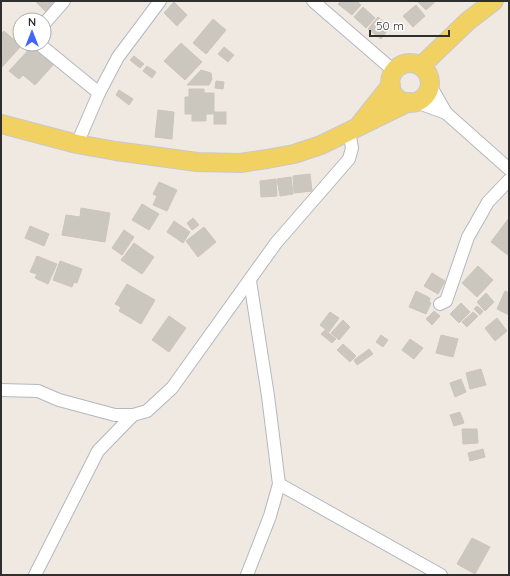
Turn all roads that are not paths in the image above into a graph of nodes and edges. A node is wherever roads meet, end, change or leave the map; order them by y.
1 (64, 1) edge
2 (160, 1) edge
3 (313, 1) edge
4 (494, 1) edge
5 (52, 15) edge
6 (49, 52) edge
7 (421, 66) junction
8 (392, 78) junction
9 (430, 86) junction
10 (99, 93) junction
11 (413, 102) junction
12 (446, 113) junction
13 (1, 124) edge
14 (353, 129) junction
15 (77, 144) junction
16 (509, 169) edge
17 (509, 180) edge
18 (250, 281) junction
19 (440, 304) dead end
20 (1, 390) edge
21 (133, 415) junction
22 (278, 484) junction
23 (35, 575) edge
24 (247, 575) edge
25 (442, 575) edge

1 - 5 street
2 - 10 street
3 - 8 street
4 - 7 main road
6 - 10 street
7 - 8 main road
7 - 9 main road
8 - 11 main road
8 - 14 main road
9 - 11 main road
9 - 12 street
10 - 15 street
11 - 12 street
11 - 14 main road
12 - 16 street
13 - 15 main road
14 - 15 main road
14 - 18 street
17 - 19 street
18 - 21 street
18 - 22 street
20 - 21 street
21 - 23 street
22 - 24 street
22 - 25 street

